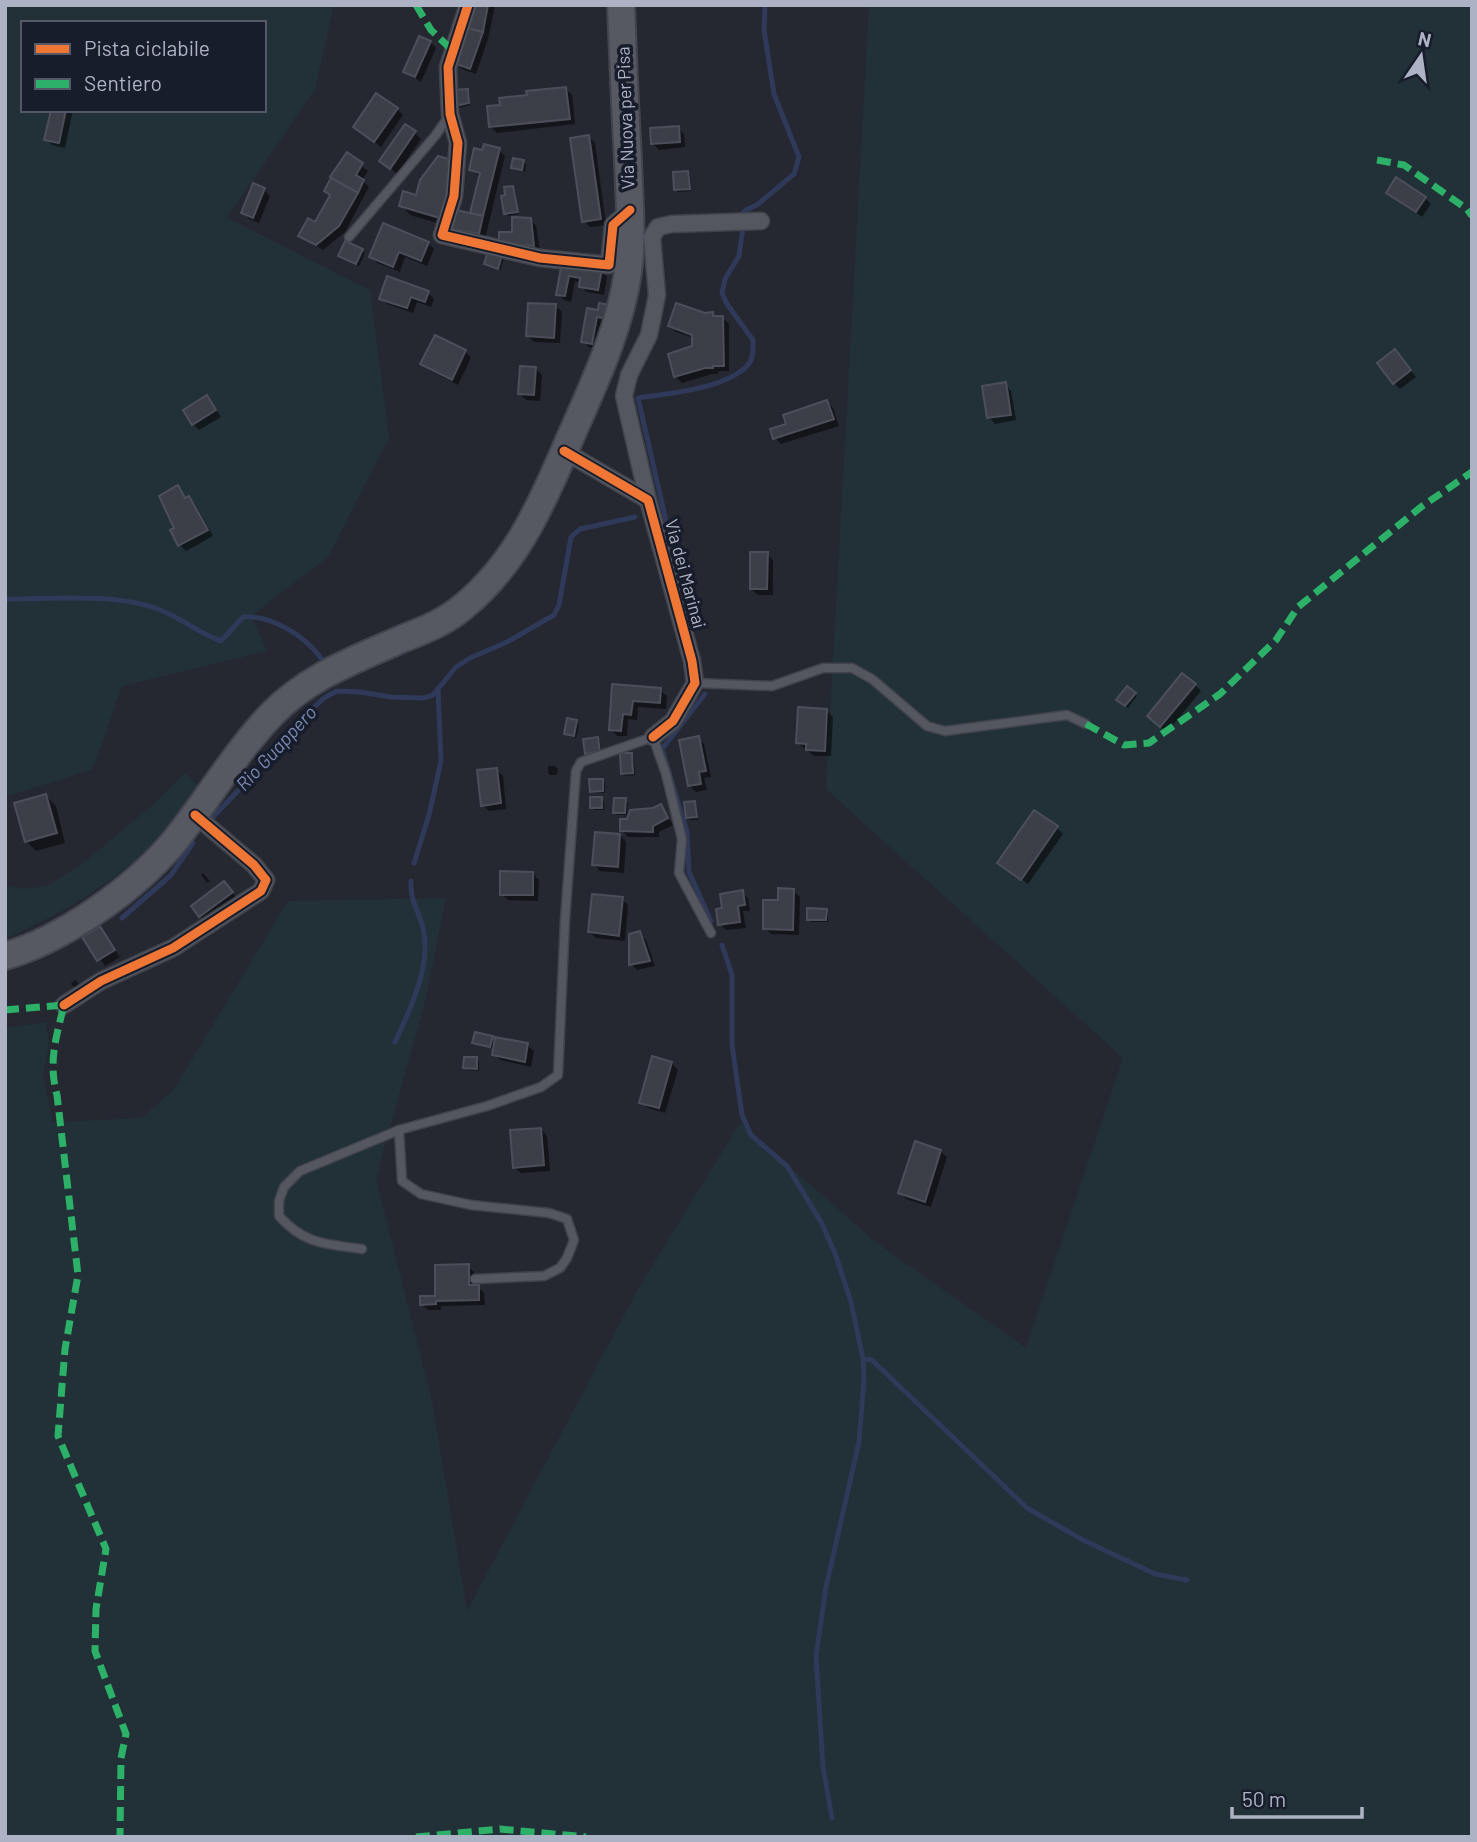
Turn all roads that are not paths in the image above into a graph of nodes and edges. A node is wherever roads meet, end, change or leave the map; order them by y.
1 (468, 5) edge
2 (621, 5) edge
3 (450, 114) junction
4 (630, 210) junction
5 (761, 221) dead end
6 (349, 237) dead end
7 (564, 451) junction
8 (648, 500) junction
9 (695, 683) junction
10 (1086, 724) dead end
11 (653, 737) junction
12 (195, 815) junction
13 (711, 933) dead end
14 (5, 956) edge
15 (64, 1005) dead end
16 (399, 1130) junction
17 (362, 1249) dead end
18 (475, 1279) dead end

1 - 3 street
2 - 4 main road, Via Nuova per Pisa
3 - 4 street
3 - 6 lane
4 - 7 main road, Via Nuova per Pisa
5 - 8 street, Via dei Marinai
7 - 8 street, Via dei Marinai
7 - 12 main road, Via Nuova per Pisa
8 - 9 street, Via dei Marinai
9 - 10 lane
9 - 11 street
11 - 13 lane
11 - 16 lane
12 - 14 main road, Via Nuova per Pisa
12 - 15 street
16 - 17 lane
16 - 18 lane

